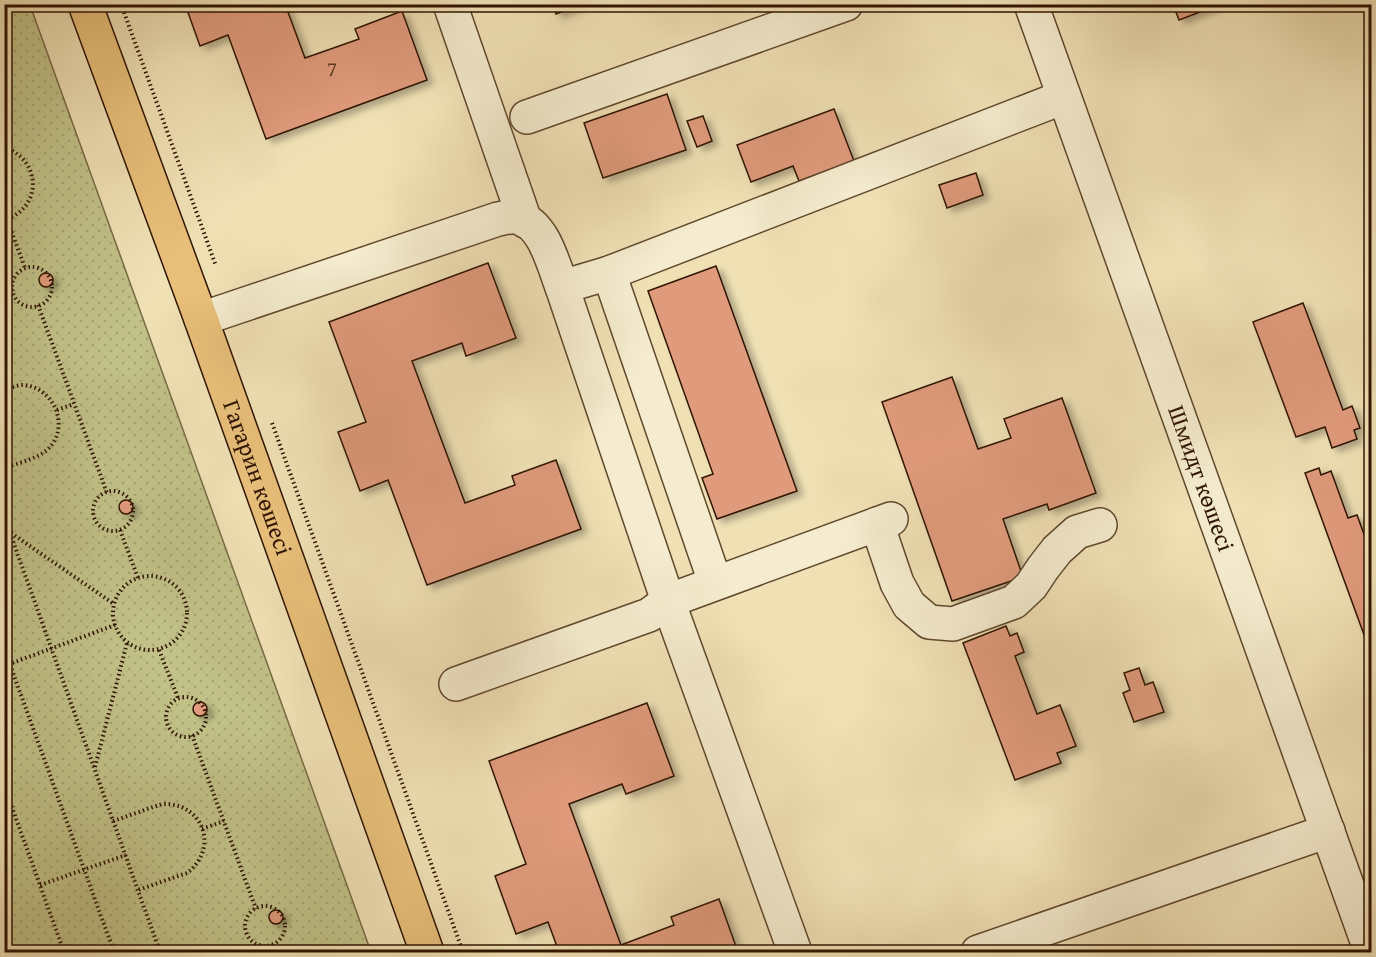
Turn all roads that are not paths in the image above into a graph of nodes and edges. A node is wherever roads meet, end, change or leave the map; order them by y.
1 (85, 4) edge
2 (450, 4) edge
3 (846, 4) edge
4 (1031, 4) edge
5 (1064, 97) junction
6 (527, 117) dead end
7 (525, 221) junction
8 (609, 273) junction
9 (562, 287) junction
10 (216, 314) junction
11 (1100, 525) dead end
12 (715, 582) junction
13 (668, 601) junction
14 (456, 684) dead end
15 (1328, 831) junction
16 (427, 952) edge
17 (795, 952) edge
18 (978, 952) edge
19 (1371, 952) edge

1 - 10 main road, Гагарин көшесі
2 - 7 street
3 - 6 street
4 - 5 street, Шмидт көшесі
5 - 8 street
5 - 15 street, Шмидт көшесі
7 - 9 street
7 - 10 street
8 - 9 street
8 - 12 street
9 - 13 street
10 - 16 main road, Гагарин көшесі
11 - 12 street
12 - 13 street
13 - 14 street
13 - 17 street
15 - 18 street
15 - 19 street, Шмидт көшесі

